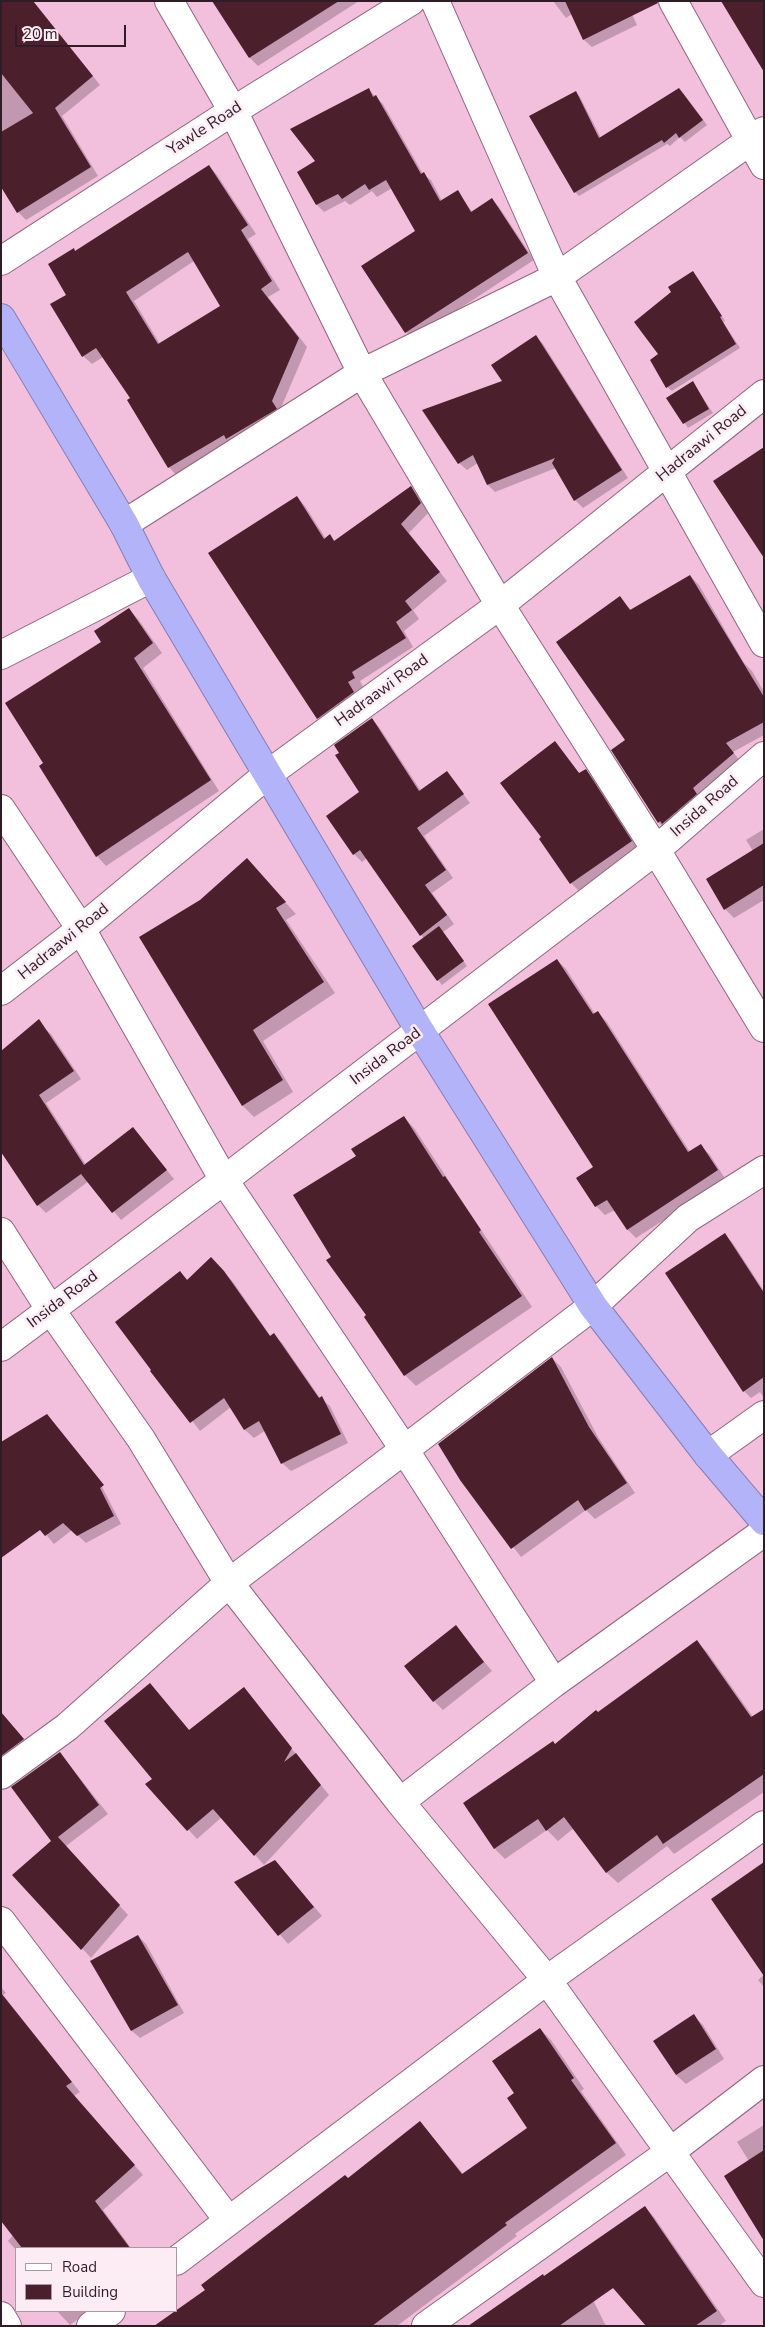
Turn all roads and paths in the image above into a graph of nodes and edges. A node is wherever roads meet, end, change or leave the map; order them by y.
1 (169, 1) edge
2 (411, 1) edge
3 (435, 1) edge
4 (673, 1) edge
5 (233, 111) junction
6 (757, 136) edge
7 (764, 165) edge
8 (1, 261) edge
9 (557, 277) junction
10 (1, 318) edge
11 (362, 373) junction
12 (764, 394) edge
13 (668, 472) junction
14 (124, 524) junction
15 (151, 578) junction
16 (500, 605) junction
17 (764, 643) edge
18 (1, 655) edge
19 (764, 756) edge
20 (268, 774) junction
21 (1, 809) edge
22 (656, 850) junction
23 (81, 929) junction
24 (1, 991) edge
25 (764, 1028) edge
26 (420, 1031) junction
27 (764, 1170) edge
28 (224, 1180) junction
29 (1, 1232) edge
30 (593, 1306) junction
31 (50, 1309) junction
32 (1, 1347) edge
33 (764, 1415) edge
34 (404, 1449) junction
35 (708, 1455) junction
36 (764, 1521) edge
37 (764, 1532) edge
38 (229, 1583) junction
39 (554, 1683) junction
40 (1, 1775) edge
41 (400, 1802) junction
42 (764, 1825) edge
43 (1, 1921) edge
44 (547, 1980) junction
45 (764, 2080) edge
46 (670, 2152) junction
47 (229, 2221) junction
48 (178, 2259) edge
49 (764, 2283) edge
50 (110, 2312) edge
51 (1, 2316) edge
52 (7, 2326) edge
53 (91, 2326) edge
54 (426, 2326) edge

1 - 5 street
2 - 5 street, Yawle Road
3 - 9 street
4 - 6 street
5 - 8 street, Yawle Road
5 - 11 street
6 - 7 street
6 - 9 street
9 - 11 street
9 - 13 street
10 - 14 highway
11 - 14 street
11 - 16 street
12 - 13 street, Hadraawi Road
13 - 16 street, Hadraawi Road
13 - 17 street
14 - 15 highway
15 - 18 street
15 - 20 highway
16 - 20 street, Hadraawi Road
16 - 22 street
19 - 22 street, Insida Road
20 - 23 street, Hadraawi Road
20 - 26 highway
21 - 23 street
22 - 25 street
22 - 26 street, Insida Road
23 - 24 street, Hadraawi Road
23 - 28 street
26 - 28 street, Insida Road
26 - 30 highway
27 - 30 street
28 - 31 street, Insida Road
28 - 34 street
29 - 31 street
30 - 34 street
30 - 35 highway
31 - 32 street, Insida Road
31 - 38 street
33 - 35 street
34 - 38 street
34 - 39 street
35 - 36 highway
37 - 39 street
38 - 40 street
38 - 41 street
39 - 41 street
41 - 44 street
42 - 44 street
43 - 47 street
44 - 46 street
44 - 47 street
45 - 46 street
46 - 49 street
46 - 54 street
47 - 48 street
50 - 53 street
51 - 52 street

